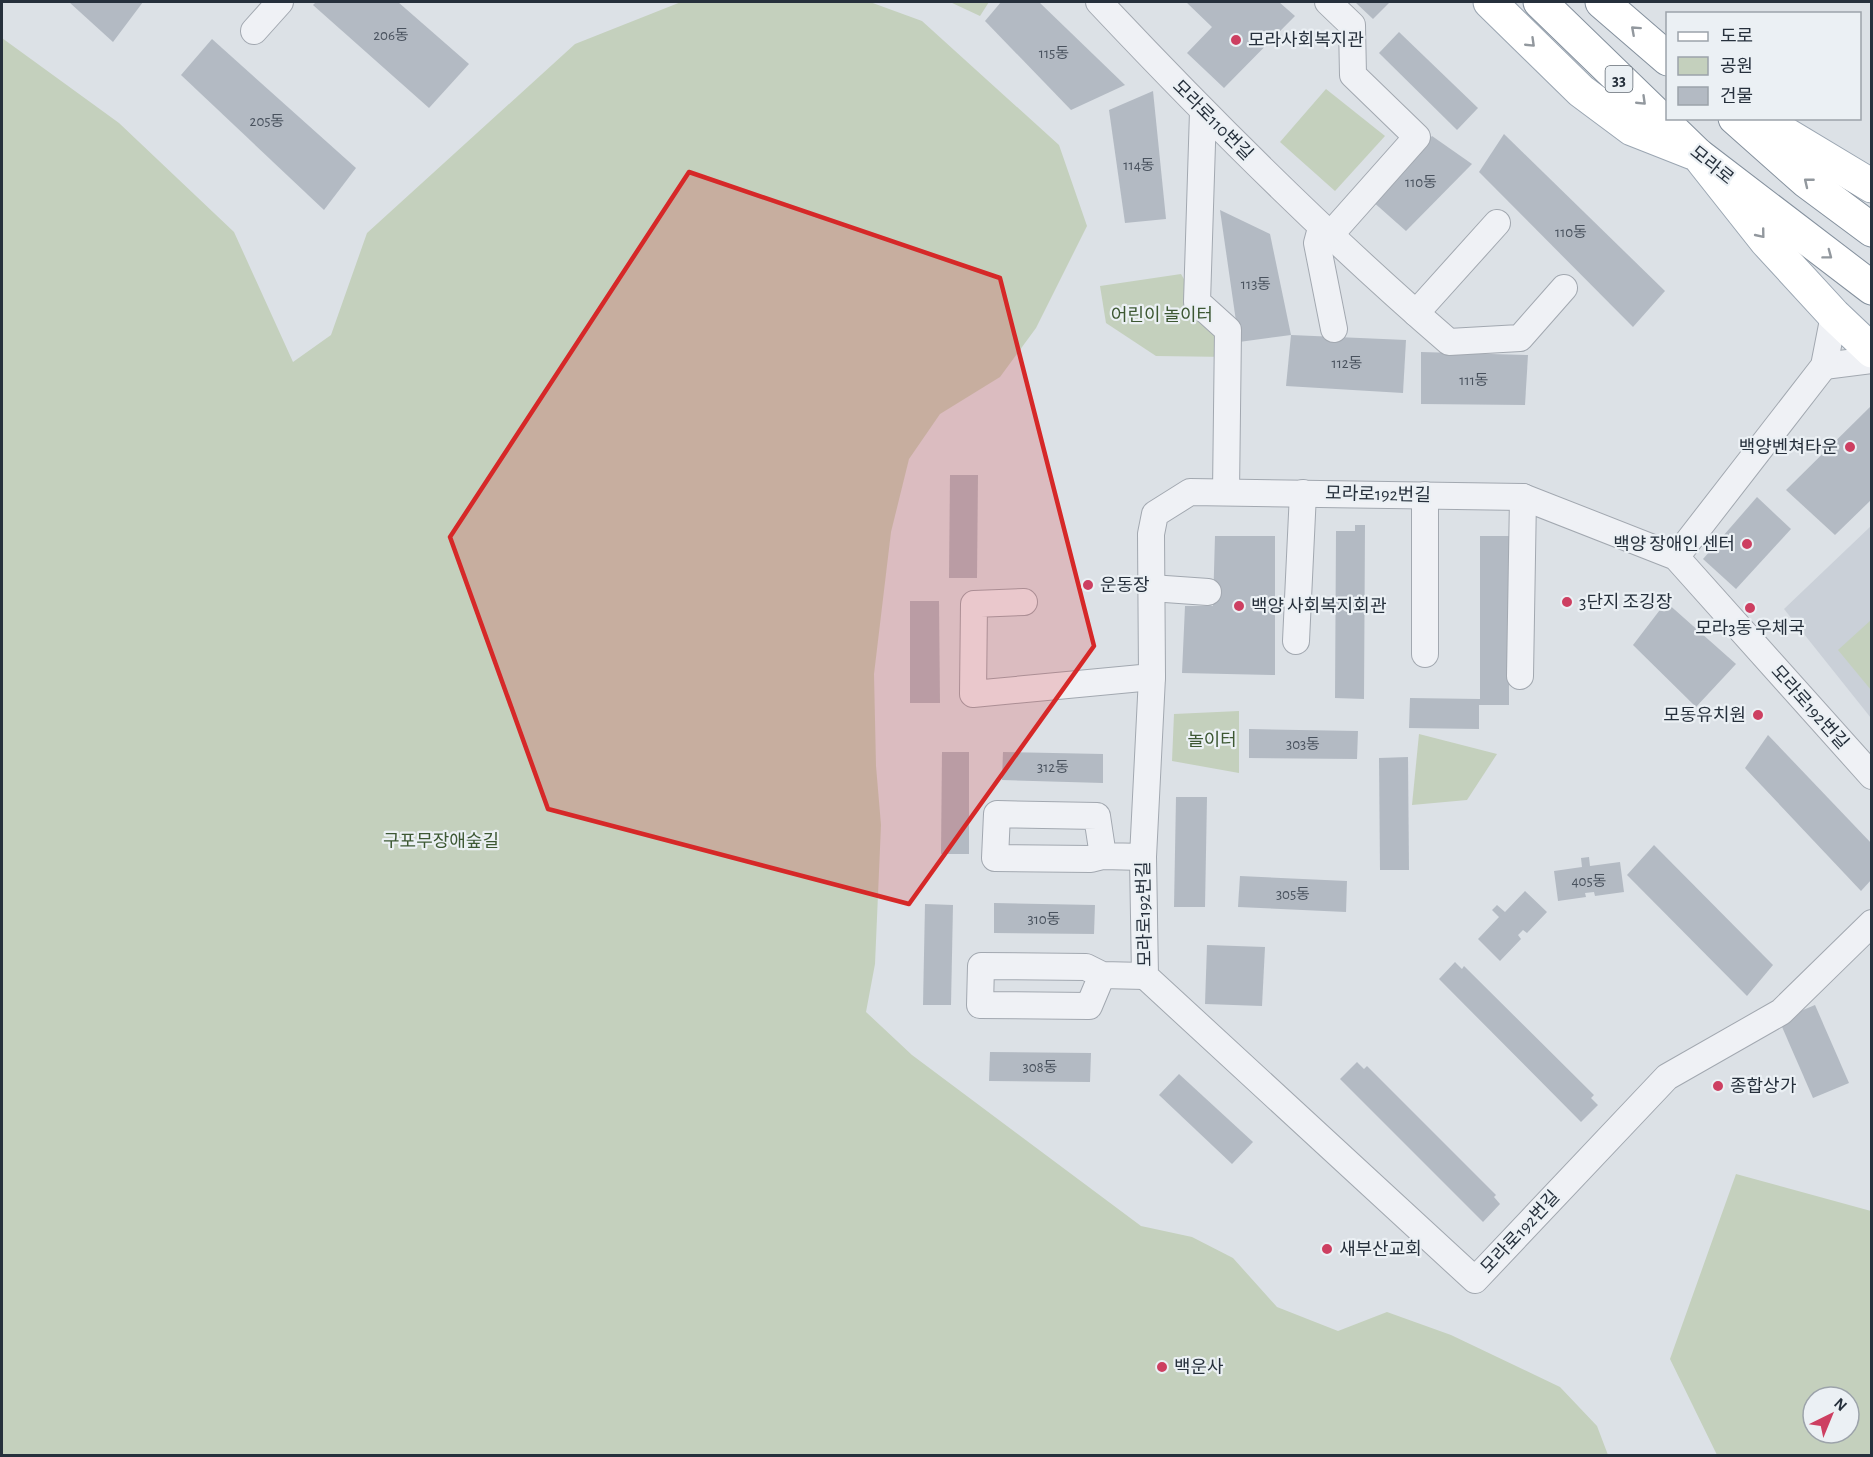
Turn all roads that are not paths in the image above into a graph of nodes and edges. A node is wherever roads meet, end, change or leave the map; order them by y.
1 (280, 2) edge
2 (1099, 2) edge
3 (1328, 2) edge
4 (1490, 2) edge
5 (1540, 2) edge
6 (1603, 2) edge
7 (254, 31) dead end
8 (1666, 57) edge
9 (1203, 112) junction
10 (1737, 120) edge
11 (1762, 120) edge
12 (1698, 155) junction
13 (1872, 186) edge
14 (1497, 223) dead end
15 (1872, 230) edge
16 (1325, 231) junction
17 (1564, 288) dead end
18 (1872, 288) edge
19 (1416, 313) junction
20 (1834, 315) junction
21 (1334, 329) dead end
22 (1872, 351) edge
23 (1872, 360) edge
24 (1824, 366) junction
25 (1226, 492) junction
26 (1303, 493) junction
27 (1425, 495) junction
28 (1523, 497) junction
29 (1676, 557) junction
30 (1151, 588) junction
31 (1208, 592) dead end
32 (1024, 602) dead end
33 (1296, 641) dead end
34 (1425, 654) dead end
35 (1520, 676) dead end
36 (1152, 677) junction
37 (1872, 776) edge
38 (1103, 856) dead end
39 (1143, 857) junction
40 (1872, 923) edge
41 (1102, 975) dead end
42 (1145, 976) junction

1 - 7 street
2 - 9 street, 모라로110번길
3 - 16 street
4 -> 12 main road
5 -> 12 main road, 모라로 / 33
8 -> 6 main road
9 - 16 street, 모라로110번길
9 - 25 street
15 -> 10 main road
11 - 13 main road
12 -> 18 main road, 모라로 / 33
12 -> 20 main road
14 - 19 street
16 - 19 street, 모라로110번길
16 - 21 street
17 - 19 street, 모라로110번길
20 - 22 main road
20 - 24 street
23 - 24 street
24 - 29 street
25 - 26 street, 모라로192번길
25 - 30 street, 모라로192번길
26 - 27 street, 모라로192번길
26 - 33 street
27 - 28 street, 모라로192번길
27 - 34 street
28 - 29 street, 모라로192번길
28 - 35 street
29 - 37 street, 모라로192번길
30 - 31 street
30 - 36 street, 모라로192번길
32 - 36 street
36 - 39 street, 모라로192번길
38 - 39 street
39 - 42 street, 모라로192번길
40 - 42 street, 모라로192번길
41 - 42 street

